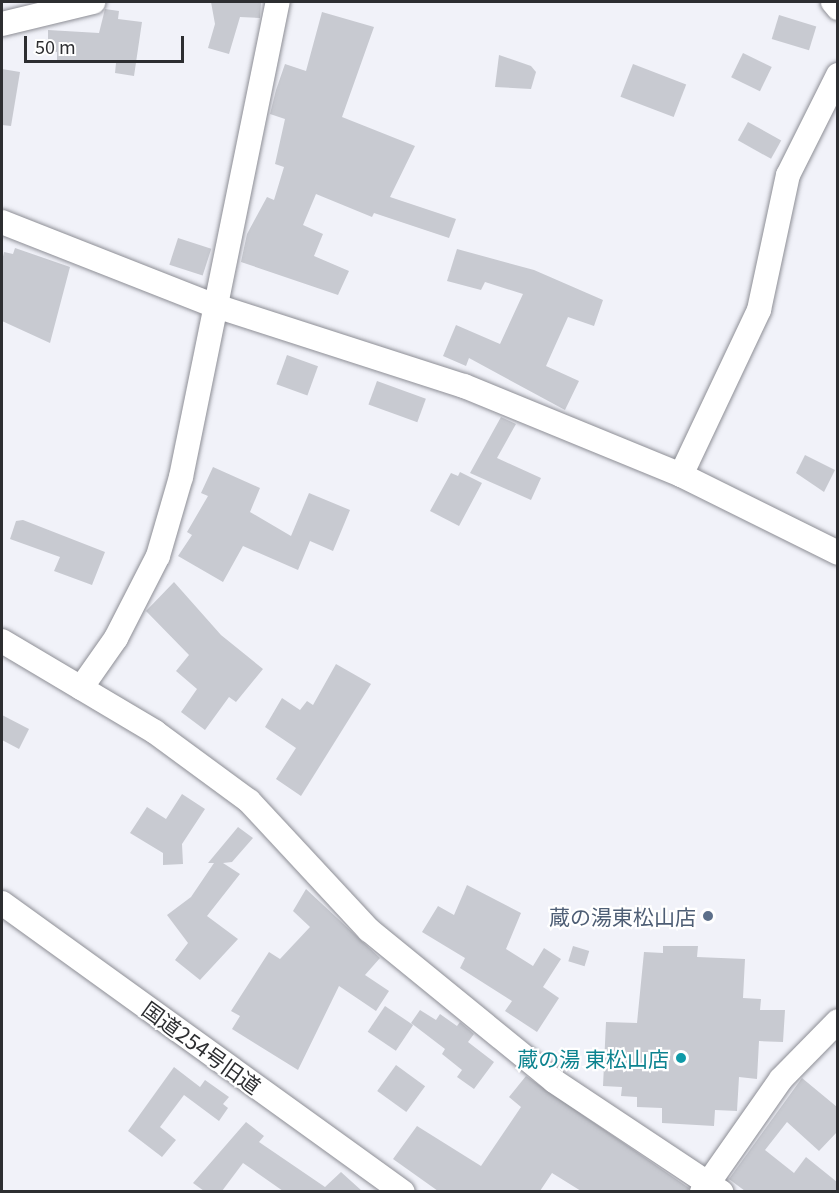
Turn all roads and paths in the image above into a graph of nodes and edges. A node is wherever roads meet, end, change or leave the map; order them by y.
1 (93, 2) edge
2 (278, 2) edge
3 (833, 2) edge
4 (837, 8) edge
5 (2, 24) edge
6 (837, 75) edge
7 (2, 224) edge
8 (213, 305) junction
9 (681, 475) junction
10 (837, 553) edge
11 (2, 641) edge
12 (81, 688) junction
13 (2, 903) edge
14 (837, 1021) edge
15 (710, 1189) edge
16 (403, 1191) edge

1 - 5 street
2 - 8 street
3 - 4 street
6 - 9 street
7 - 8 street
8 - 9 street
8 - 12 street
9 - 10 street
11 - 12 street
12 - 15 street
13 - 16 street, 国道254号旧道
14 - 15 street

